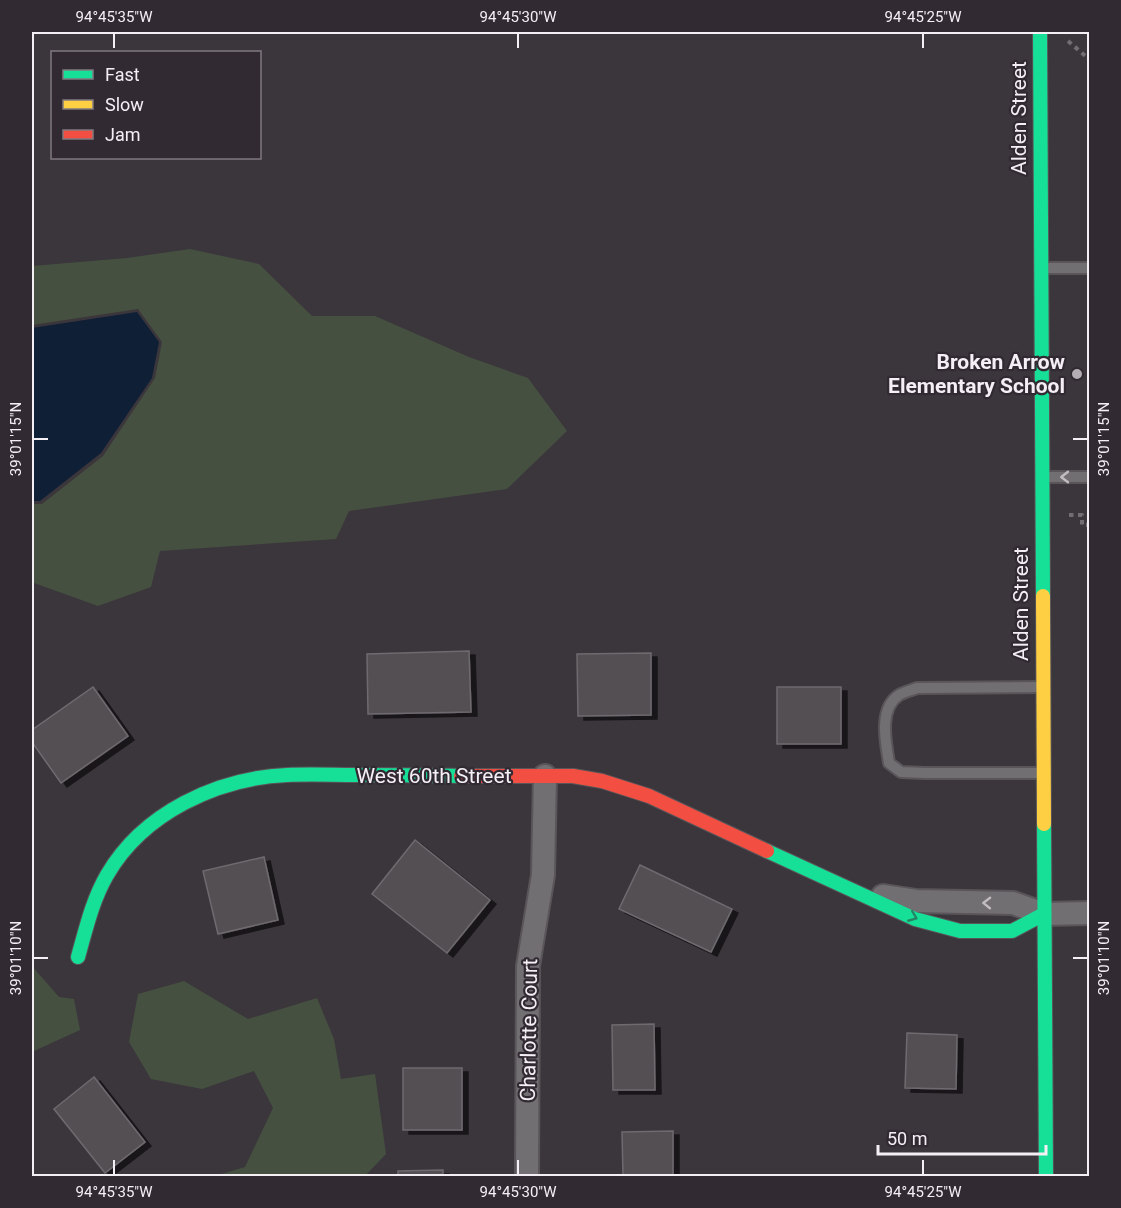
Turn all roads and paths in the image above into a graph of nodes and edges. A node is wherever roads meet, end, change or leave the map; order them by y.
1 (1040, 32) edge
2 (1068, 41) dead end
3 (1089, 60) edge
4 (1089, 268) edge
5 (1041, 269) junction
6 (1041, 477) junction
7 (1089, 477) edge
8 (1064, 515) dead end
9 (1089, 519) edge
10 (1042, 687) junction
11 (1043, 773) junction
12 (545, 776) junction
13 (860, 892) joint
14 (1089, 913) edge
15 (1044, 914) junction
16 (78, 957) dead end
17 (527, 1176) edge
18 (1046, 1176) edge

1 - 5 street, Alden Street
2 - 3 path
4 - 5 lane
5 - 6 street, Alden Street
7 -> 6 lane
6 - 10 street, Alden Street
8 - 9 path
10 - 11 street, Alden Street
10 - 11 lane
11 - 15 street, Alden Street
12 - 13 street, West 60th Street
12 - 16 street, West 60th Street
12 - 17 street, Charlotte Court
13 - 15 street, West 60th Street
14 - 15 street
15 - 18 street, Alden Street

